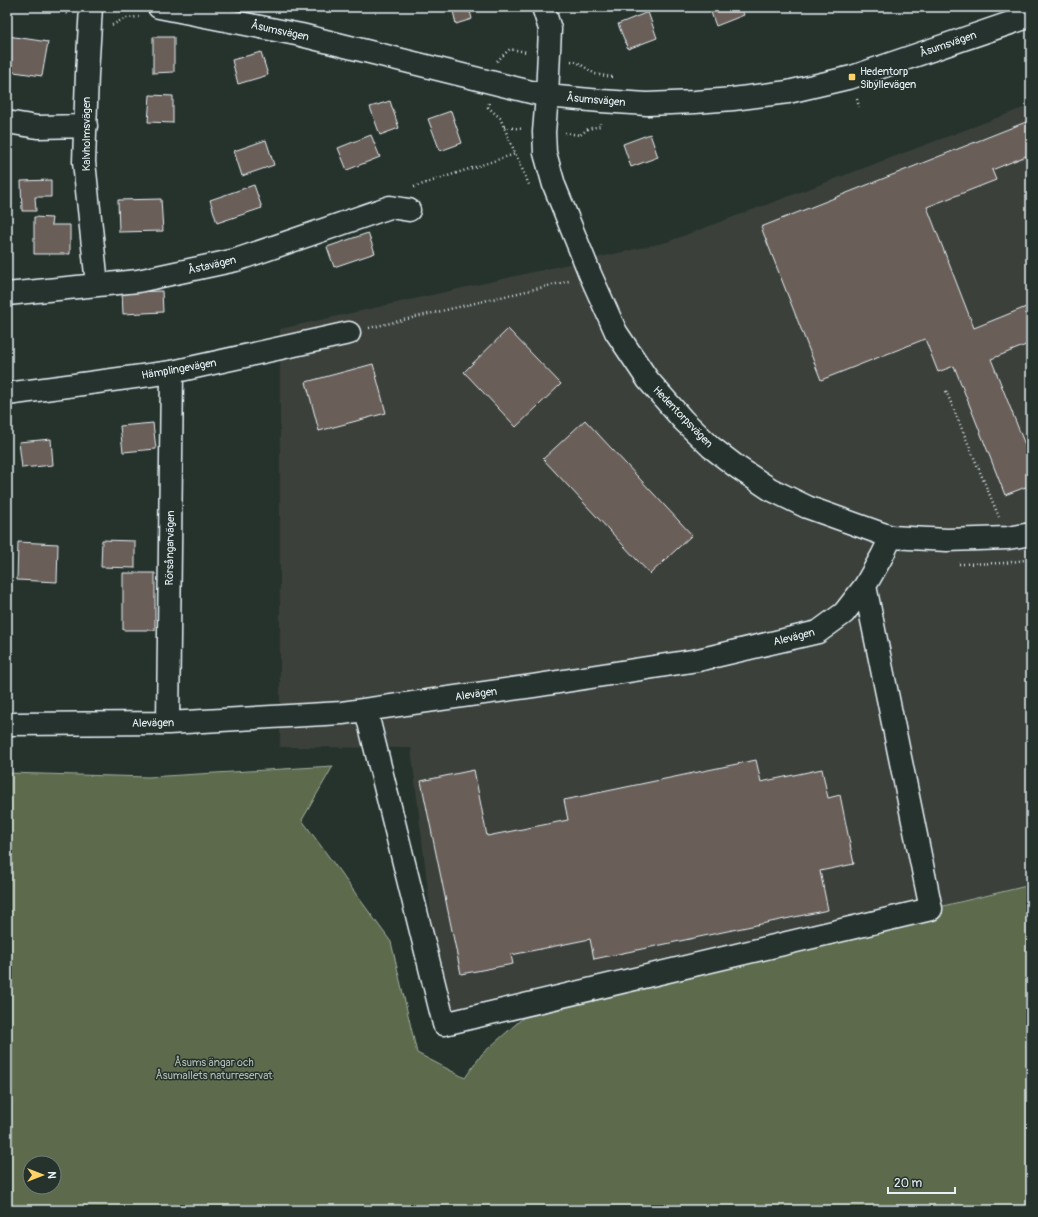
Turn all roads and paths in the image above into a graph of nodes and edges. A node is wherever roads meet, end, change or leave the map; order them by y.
1 (61, 7) edge
2 (91, 7) edge
3 (543, 7) edge
4 (151, 13) edge
5 (68, 16) dead end
6 (1031, 16) edge
7 (110, 28) dead end
8 (548, 57) junction
9 (616, 78) dead end
10 (492, 82) junction
11 (547, 96) junction
12 (857, 98) dead end
13 (859, 107) dead end
14 (7, 122) edge
15 (86, 126) junction
16 (516, 154) junction
17 (409, 189) dead end
18 (531, 189) dead end
19 (409, 210) dead end
20 (97, 284) junction
21 (573, 288) dead end
22 (7, 294) edge
23 (349, 333) joint
24 (172, 372) junction
25 (946, 391) dead end
26 (7, 394) edge
27 (1031, 534) edge
28 (891, 537) junction
29 (1008, 538) junction
30 (1031, 559) edge
31 (956, 564) dead end
32 (866, 586) junction
33 (366, 710) junction
34 (7, 724) edge
35 (168, 724) junction

1 - 5 path
2 - 15 street, Kalvholmsvägen
3 - 8 street, Hedentorpsvägen
4 - 7 path
4 - 10 street, Åsumsvägen
6 - 11 street, Åsumsvägen
8 - 9 path
8 - 10 path
8 - 11 street, Hedentorpsvägen
10 - 11 street, Åsumsvägen
10 - 16 path
11 - 28 street, Hedentorpsvägen
12 - 13 path
14 - 15 street
15 - 20 street, Kalvholmsvägen
16 - 17 path
16 - 18 path
19 - 20 street, Åstavägen
20 - 22 street, Åstavägen
21 - 23 path
23 - 24 street, Hämplingevägen
24 - 26 street, Hämplingevägen
24 - 35 street, Rörsångarvägen
25 - 29 path
27 - 29 street, Hedentorpsvägen
28 - 29 street, Hedentorpsvägen
28 - 32 street, Alevägen
30 - 31 path
32 - 33 street, Alevägen
32 - 33 street
33 - 35 street, Alevägen
34 - 35 street, Alevägen

